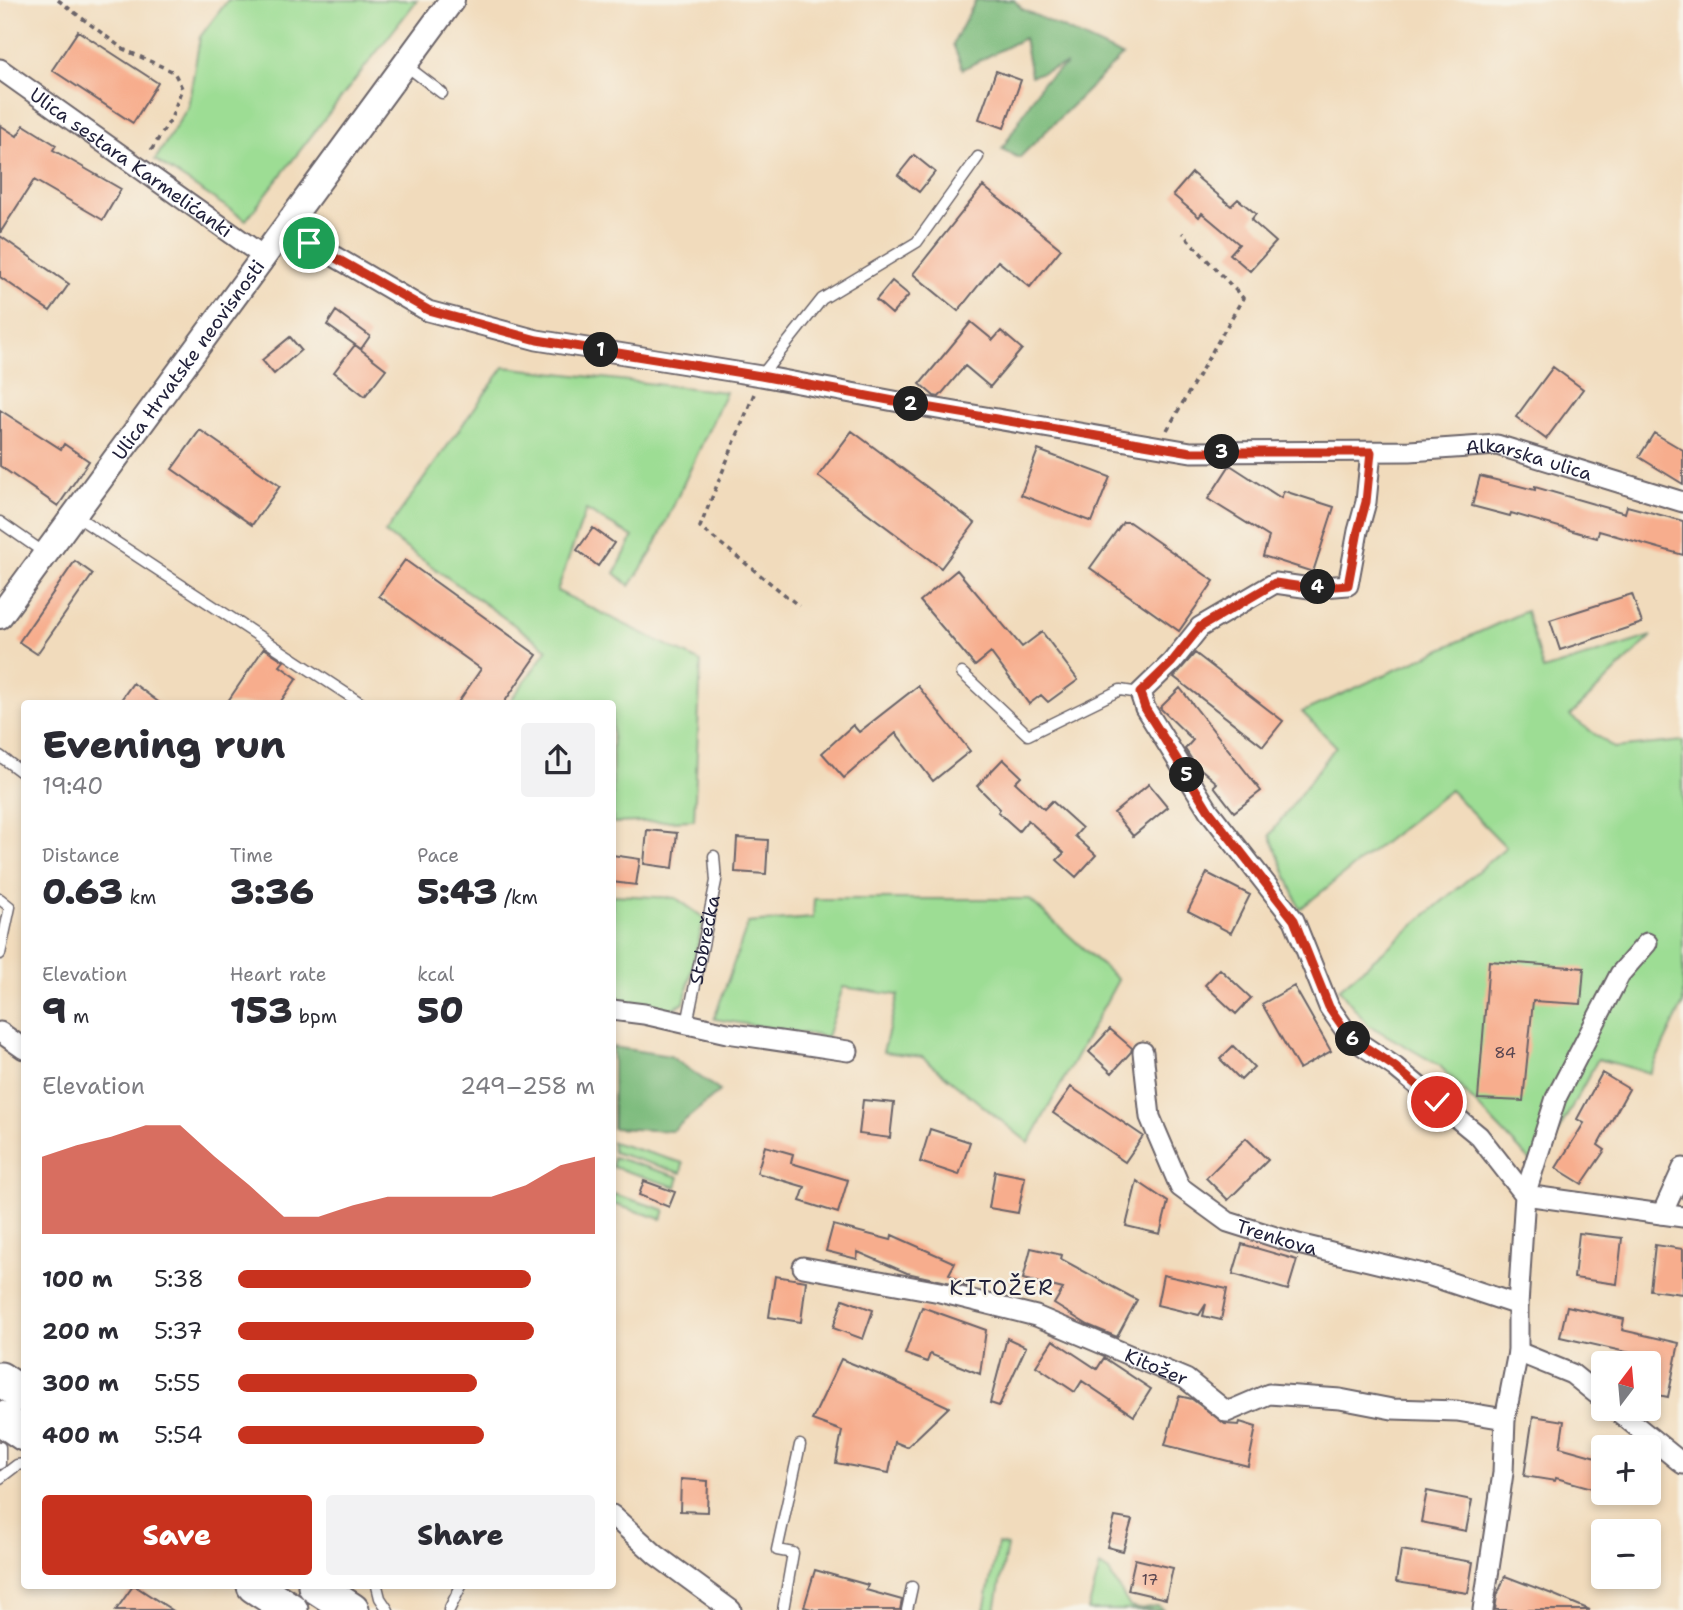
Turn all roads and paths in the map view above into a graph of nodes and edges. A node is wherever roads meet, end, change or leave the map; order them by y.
1 (58, 0) edge
2 (452, 0) edge
3 (404, 64) junction
4 (0, 69) edge
5 (442, 93) dead end
6 (978, 156) dead end
7 (140, 169) junction
8 (284, 227) junction
9 (1182, 233) dead end
10 (263, 256) junction
11 (761, 376) junction
12 (1157, 447) junction
13 (1371, 452) junction
14 (1683, 502) edge
15 (75, 516) junction
16 (0, 522) edge
17 (46, 554) junction
18 (799, 606) dead end
19 (0, 616) edge
20 (962, 673) dead end
21 (1140, 693) junction
22 (356, 700) edge
23 (0, 756) edge
24 (21, 772) edge
25 (714, 856) dead end
26 (0, 899) edge
27 (1647, 943) dead end
28 (0, 954) edge
29 (616, 1010) edge
30 (687, 1025) junction
31 (0, 1032) edge
32 (21, 1047) edge
33 (848, 1051) dead end
34 (1143, 1052) dead end
35 (1683, 1168) edge
36 (1525, 1195) junction
37 (1662, 1214) junction
38 (1683, 1217) edge
39 (803, 1267) dead end
40 (1518, 1305) junction
41 (1518, 1352) junction
42 (0, 1379) edge
43 (1591, 1389) edge
44 (21, 1393) edge
45 (0, 1418) edge
46 (1505, 1419) junction
47 (1630, 1421) edge
48 (21, 1432) edge
49 (800, 1445) dead end
50 (0, 1447) edge
51 (0, 1464) edge
52 (21, 1464) edge
53 (1683, 1464) edge
54 (0, 1478) edge
55 (616, 1519) edge
56 (912, 1587) dead end
57 (259, 1589) edge
58 (320, 1589) edge
59 (378, 1589) edge
60 (460, 1589) edge
61 (291, 1610) edge
62 (352, 1610) edge
63 (388, 1610) edge
64 (449, 1610) edge
65 (731, 1610) edge
66 (783, 1610) edge
67 (907, 1610) edge
68 (1483, 1610) edge

1 - 7 path
2 - 3 street, Ulica Hrvatske neovisnosti
3 - 5 lane
3 - 8 street, Ulica Hrvatske neovisnosti
4 - 7 street, Ulica sestara Karmelićanki
6 - 11 lane
7 - 10 street, Ulica sestara Karmelićanki
8 - 10 street, Ulica Hrvatske neovisnosti
8 - 11 street
9 - 12 path
10 - 15 street, Ulica Hrvatske neovisnosti
11 - 12 street
11 - 18 path
12 - 13 street
13 - 14 street, Alkarska ulica
13 - 21 street
15 - 17 street, Ulica Hrvatske neovisnosti
15 - 22 lane
16 - 17 lane
17 - 19 street, Ulica Hrvatske neovisnosti
20 - 21 lane
21 - 36 street
23 - 24 lane
25 - 30 lane, Stobrečka
26 - 28 lane
27 - 36 street
29 - 30 street
30 - 33 street
31 - 32 street
34 - 40 street, Trenkova
35 - 37 street
36 - 37 street
36 - 40 street
37 - 38 street
39 - 46 street, Kitožer
40 - 41 street
41 - 43 street
41 - 46 street
42 - 44 highway
45 - 48 highway
46 - 68 street
47 - 53 street
49 - 66 lane
50 - 51 lane
52 - 54 lane
55 - 65 street
56 - 67 lane
57 - 61 highway
58 - 62 highway
59 - 63 lane
60 - 64 lane

